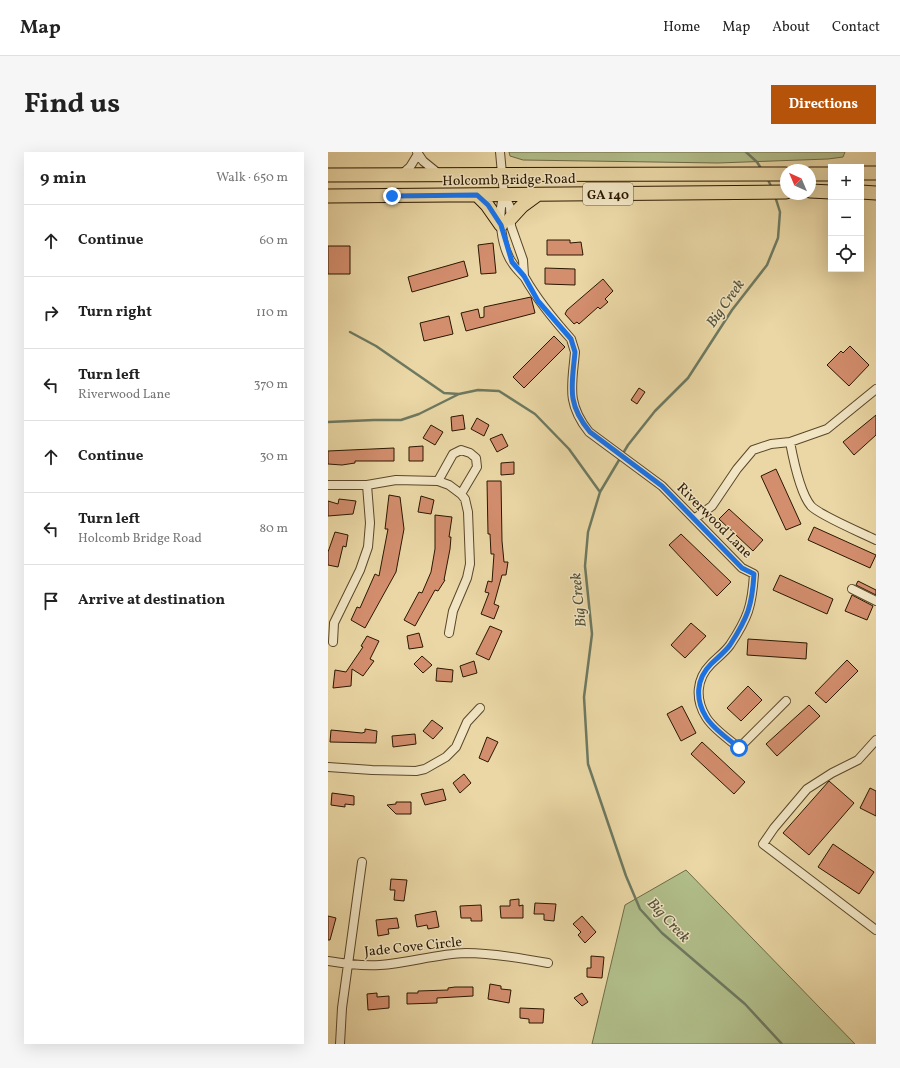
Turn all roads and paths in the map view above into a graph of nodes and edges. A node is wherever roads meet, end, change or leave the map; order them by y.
1 (500, 152) edge
2 (418, 153) edge
3 (864, 173) edge
4 (876, 173) edge
5 (439, 174) junction
6 (501, 174) junction
7 (780, 174) edge
8 (816, 174) edge
9 (828, 174) edge
10 (328, 175) edge
11 (401, 175) junction
12 (780, 192) edge
13 (864, 192) edge
14 (876, 193) edge
15 (477, 195) junction
16 (504, 195) junction
17 (537, 195) junction
18 (328, 196) edge
19 (506, 222) junction
20 (524, 276) junction
21 (876, 389) edge
22 (790, 442) junction
23 (438, 481) junction
24 (328, 485) edge
25 (367, 485) junction
26 (461, 494) junction
27 (694, 519) junction
28 (876, 540) edge
29 (852, 589) dead end
30 (876, 601) edge
31 (449, 633) dead end
32 (333, 642) dead end
33 (786, 701) dead end
34 (480, 708) dead end
35 (876, 740) edge
36 (328, 767) edge
37 (362, 862) dead end
38 (876, 930) edge
39 (328, 961) edge
40 (548, 963) dead end
41 (348, 965) junction
42 (340, 1044) edge

1 - 6 street, Riverwood Lane
2 - 5 street
2 - 11 street
3 - 4 main road
5 - 6 main road, Holcomb Bridge Road / GA 140
5 - 11 main road, Holcomb Bridge Road / GA 140
6 - 7 main road, Holcomb Bridge Road / GA 140
6 - 16 street, Riverwood Lane
8 - 9 main road
10 - 11 main road, Holcomb Bridge Road / GA 140
12 - 17 main road, Holcomb Bridge Road / GA 140
13 - 14 main road
15 - 16 main road, Holcomb Bridge Road / GA 140
15 - 18 main road, Holcomb Bridge Road / GA 140
15 - 19 main road
16 - 17 main road, Holcomb Bridge Road / GA 140
16 - 19 street, Riverwood Lane
17 - 19 main road
19 - 20 street, Riverwood Lane
19 - 20 street, Riverwood Lane
20 - 27 street, Riverwood Lane
21 - 22 street
22 - 27 street
22 - 28 street
23 - 25 street
23 - 26 street
23 - 26 street
24 - 25 street
25 - 32 street
26 - 31 street
27 - 33 street, Riverwood Lane
29 - 30 street
34 - 36 street
35 - 38 street
37 - 41 street
39 - 41 street, Jade Cove Circle
40 - 41 street, Jade Cove Circle
41 - 42 street

